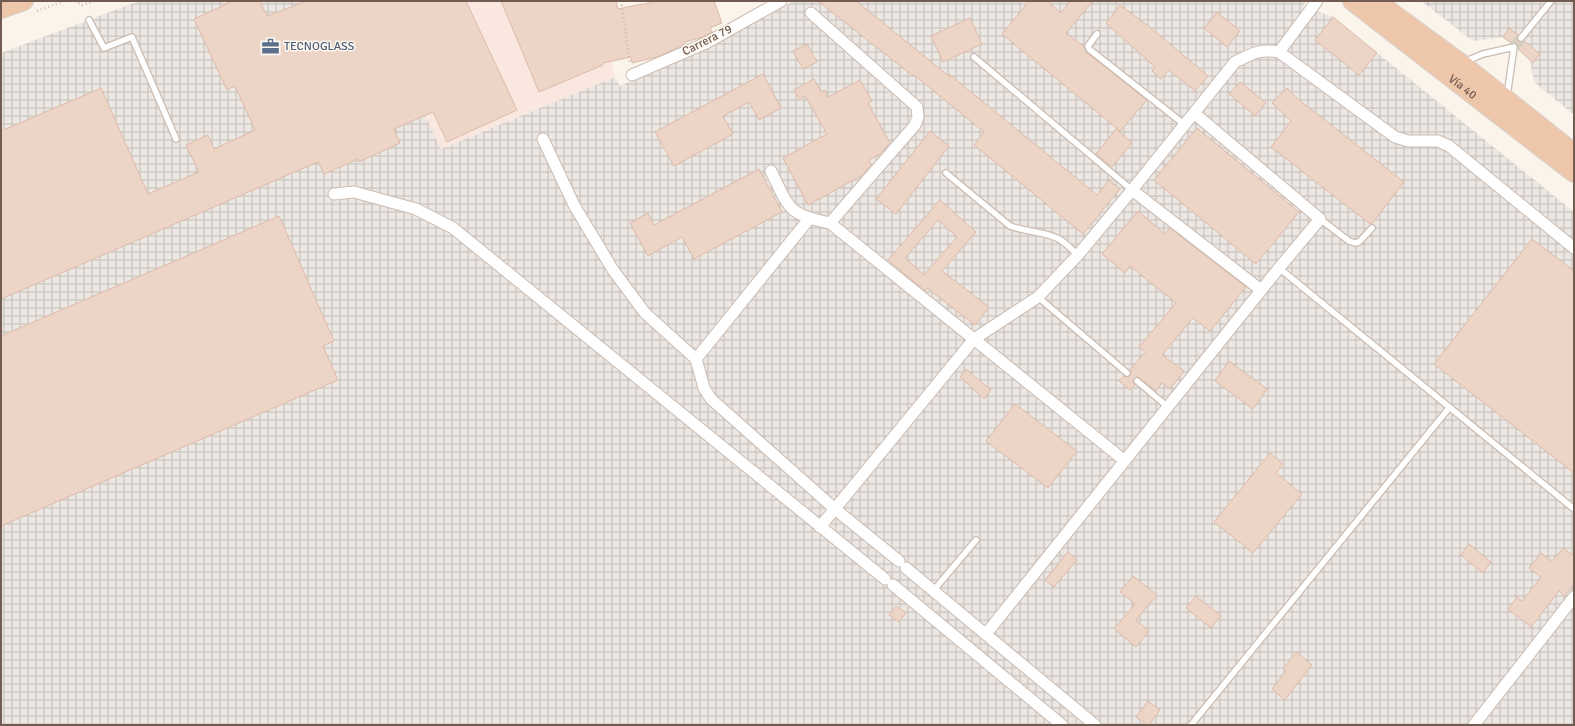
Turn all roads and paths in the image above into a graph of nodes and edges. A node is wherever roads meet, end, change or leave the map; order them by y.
1 (24, 1) edge
2 (75, 1) edge
3 (94, 1) edge
4 (621, 1) edge
5 (781, 1) edge
6 (1317, 1) edge
7 (1352, 1) edge
8 (1376, 1) edge
9 (1551, 1) edge
10 (1, 9) edge
11 (811, 13) dead end
12 (89, 20) dead end
13 (1097, 34) dead end
14 (1521, 38) tunnel mouth
15 (1280, 52) junction
16 (974, 58) dead end
17 (1455, 70) junction
18 (632, 75) joint
19 (1502, 106) junction
20 (1194, 113) junction
21 (1184, 125) junction
22 (176, 139) dead end
23 (543, 139) dead end
24 (1574, 153) edge
25 (771, 171) dead end
26 (946, 173) dead end
27 (1574, 173) edge
28 (1132, 190) junction
29 (334, 194) dead end
30 (809, 219) junction
31 (1320, 219) junction
32 (830, 223) junction
33 (1372, 228) dead end
34 (1574, 248) edge
35 (1078, 255) junction
36 (1279, 268) junction
37 (1261, 290) junction
38 (1038, 297) junction
39 (974, 339) junction
40 (696, 359) junction
41 (1127, 372) dead end
42 (1137, 381) dead end
43 (1168, 407) junction
44 (1449, 408) junction
45 (1125, 461) junction
46 (836, 509) junction
47 (1574, 509) edge
48 (820, 527) junction
49 (976, 540) dead end
50 (934, 590) junction
51 (1574, 597) edge
52 (986, 634) junction
53 (1062, 725) edge
54 (1095, 725) edge
55 (1191, 725) edge
56 (1474, 725) edge

1 - 10 highway
2 - 3 path
4 - 18 path
5 - 18 street, Carrera 79
6 - 15 street
7 - 17 highway, Vía 40
8 - 17 highway, Vía 40
9 - 14 lane
11 - 32 street
12 - 22 lane
13 - 21 lane
15 - 20 street
15 - 34 street
16 - 28 lane
17 - 19 highway, Vía 40
17 - 19 lane
19 - 24 highway, Vía 40
19 - 27 highway, Vía 40
20 - 21 street
20 - 31 street
21 - 28 street
23 - 40 street
25 - 30 street
26 - 35 lane
28 - 35 street
28 - 37 street
29 - 48 street
30 - 32 street
30 - 40 street
31 - 33 lane
31 - 36 street
32 - 39 street
35 - 38 street
36 - 37 street
36 - 44 lane
37 - 43 street
38 - 39 street
38 - 41 lane
39 - 45 street
39 - 46 street
40 - 46 street
42 - 43 lane
43 - 45 street
44 - 47 lane
44 - 55 lane
45 - 52 street
46 - 48 street
46 - 50 street
48 - 53 street
49 - 50 lane
50 - 52 street
51 - 56 street
52 - 54 street

